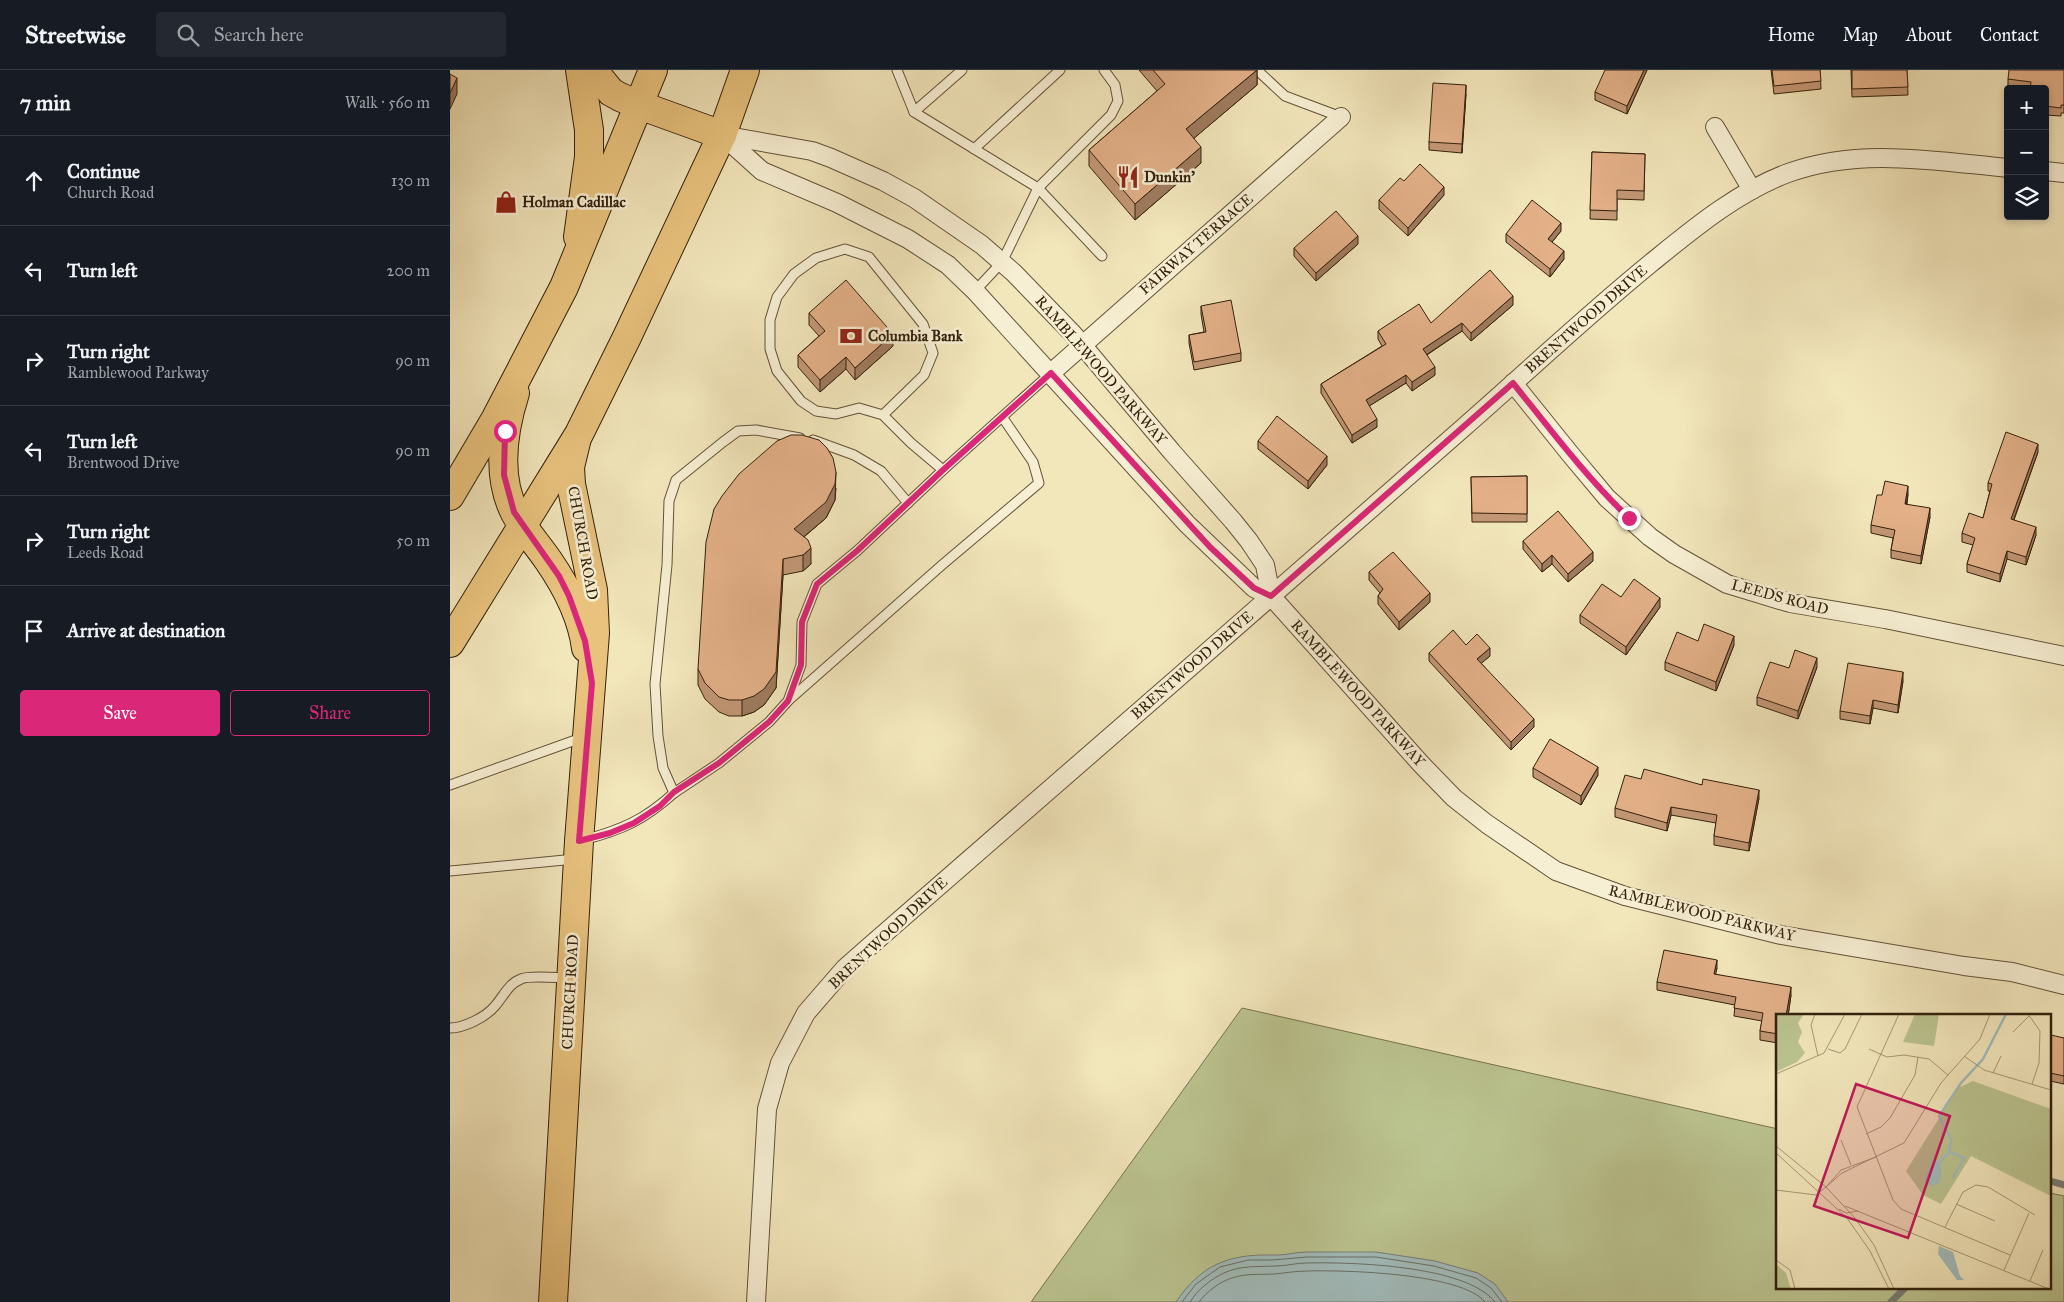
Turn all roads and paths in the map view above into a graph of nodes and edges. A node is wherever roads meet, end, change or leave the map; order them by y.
1 (580, 70) edge
2 (593, 70) edge
3 (653, 70) edge
4 (744, 70) edge
5 (897, 70) edge
6 (962, 70) edge
7 (1060, 70) edge
8 (1104, 70) edge
9 (1257, 70) edge
10 (639, 105) junction
11 (914, 112) junction
12 (1341, 116) joint
13 (1715, 127) dead end
14 (722, 135) junction
15 (974, 149) junction
16 (2004, 168) edge
17 (2049, 171) edge
18 (2064, 173) edge
19 (1038, 188) junction
20 (1752, 190) junction
21 (1102, 256) dead end
22 (1002, 262) junction
23 (572, 270) junction
24 (975, 291) junction
25 (1082, 344) junction
26 (521, 372) junction
27 (1051, 373) junction
28 (1513, 383) junction
29 (883, 415) junction
30 (1002, 418) junction
31 (578, 434) junction
32 (943, 470) junction
33 (450, 496) edge
34 (908, 503) junction
35 (523, 526) junction
36 (1271, 596) junction
37 (450, 643) edge
38 (2064, 656) edge
39 (592, 683) junction
40 (788, 701) junction
41 (587, 735) junction
42 (450, 785) edge
43 (674, 792) junction
44 (578, 850) junction
45 (450, 871) edge
46 (571, 978) junction
47 (2064, 985) edge
48 (450, 1028) edge
49 (553, 1302) edge
50 (756, 1302) edge

1 - 23 main road
2 - 10 main road
3 - 10 main road
4 - 14 main road
5 - 11 lane
6 - 11 lane
7 - 15 lane
8 - 19 lane
9 - 12 lane
10 - 14 main road
10 - 23 main road
11 - 15 lane
12 - 25 street, FAIRWAY TERRACE
13 - 20 street
14 - 22 street, RAMBLEWOOD PARKWAY
14 - 24 street, RAMBLEWOOD PARKWAY
14 - 31 main road
15 - 19 lane
16 - 20 street, BRENTWOOD DRIVE
17 - 18 street
19 - 21 lane
19 - 22 lane
20 - 28 street, BRENTWOOD DRIVE
22 - 24 lane
22 - 25 street, RAMBLEWOOD PARKWAY
23 - 26 main road
24 - 27 street, RAMBLEWOOD PARKWAY
25 - 27 street, FAIRWAY TERRACE
25 - 36 street, RAMBLEWOOD PARKWAY
26 - 33 main road
26 - 35 main road, CHURCH ROAD
27 - 30 lane
27 - 36 street, RAMBLEWOOD PARKWAY
28 - 36 street, BRENTWOOD DRIVE
28 - 38 street, LEEDS ROAD
29 - 29 lane
29 - 32 lane
30 - 32 lane
30 - 40 lane
31 - 35 main road
31 - 39 main road, CHURCH ROAD
32 - 34 lane
34 - 40 lane
34 - 43 lane
35 - 37 main road
35 - 39 main road, CHURCH ROAD
36 - 47 street, RAMBLEWOOD PARKWAY
36 - 50 street, BRENTWOOD DRIVE
39 - 41 main road, CHURCH ROAD
40 - 43 lane
41 - 42 lane
41 - 44 main road, CHURCH ROAD
43 - 44 lane
44 - 45 lane
44 - 46 main road, CHURCH ROAD
46 - 48 lane
46 - 49 main road, CHURCH ROAD

